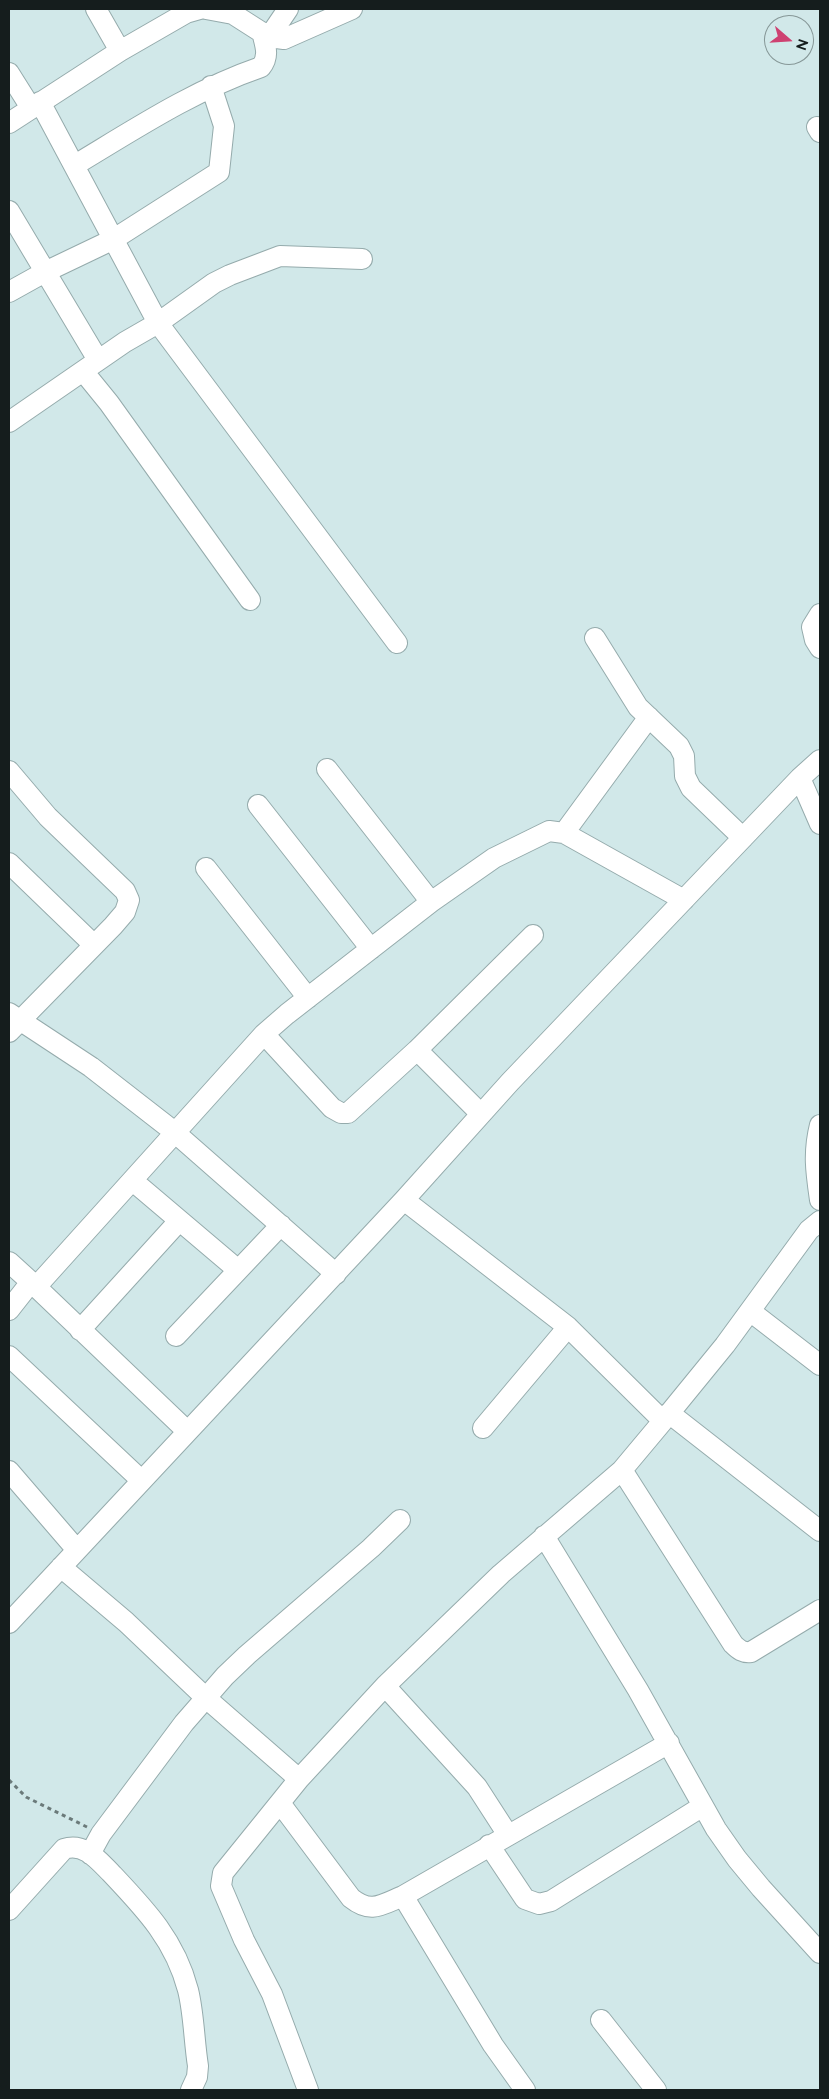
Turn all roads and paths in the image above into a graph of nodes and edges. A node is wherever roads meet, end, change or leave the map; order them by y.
1 (96, 9) edge
2 (200, 9) edge
3 (206, 9) edge
4 (288, 9) edge
5 (352, 9) edge
6 (241, 14) edge
7 (266, 35) junction
8 (120, 51) junction
9 (9, 72) edge
10 (211, 86) junction
11 (35, 105) junction
12 (9, 123) edge
13 (75, 165) junction
14 (9, 211) edge
15 (114, 239) junction
16 (362, 259) dead end
17 (45, 272) junction
18 (9, 292) edge
19 (158, 323) junction
20 (90, 366) junction
21 (9, 422) edge
22 (250, 600) dead end
23 (820, 614) edge
24 (595, 638) dead end
25 (398, 643) dead end
26 (820, 648) edge
27 (649, 717) junction
28 (820, 760) edge
29 (327, 769) dead end
30 (9, 771) edge
31 (800, 778) junction
32 (258, 805) dead end
33 (820, 824) edge
34 (564, 833) junction
35 (743, 838) junction
36 (9, 863) edge
37 (206, 868) dead end
38 (684, 900) junction
39 (431, 902) junction
40 (533, 935) dead end
41 (94, 945) junction
42 (371, 949) junction
43 (308, 998) junction
44 (12, 1022) edge
45 (264, 1034) junction
46 (417, 1050) junction
47 (481, 1114) junction
48 (820, 1125) edge
49 (176, 1134) junction
50 (133, 1181) junction
51 (404, 1200) junction
52 (820, 1200) edge
53 (179, 1221) junction
54 (820, 1221) edge
55 (281, 1225) junction
56 (9, 1262) edge
57 (238, 1270) junction
58 (336, 1274) junction
59 (34, 1284) junction
60 (9, 1310) edge
61 (750, 1310) junction
62 (568, 1327) junction
63 (80, 1330) junction
64 (176, 1336) dead end
65 (9, 1356) edge
66 (820, 1365) edge
67 (666, 1417) junction
68 (483, 1428) dead end
69 (188, 1432) junction
70 (622, 1470) junction
71 (9, 1471) edge
72 (141, 1480) junction
73 (400, 1520) dead end
74 (820, 1531) edge
75 (544, 1536) junction
76 (77, 1550) junction
77 (61, 1567) junction
78 (820, 1610) edge
79 (9, 1623) edge
80 (385, 1686) junction
81 (206, 1698) junction
82 (669, 1743) junction
83 (9, 1780) edge
84 (299, 1780) junction
85 (280, 1803) junction
86 (703, 1806) junction
87 (101, 1834) junction
88 (508, 1834) junction
89 (490, 1845) junction
90 (90, 1854) junction
91 (402, 1896) junction
92 (9, 1910) edge
93 (820, 1953) edge
94 (601, 2020) dead end
95 (191, 2090) edge
96 (308, 2090) edge
97 (525, 2090) edge
98 (656, 2090) edge

1 - 8 street
2 - 8 street
3 - 6 street
4 - 7 street
5 - 7 street
6 - 7 street
7 - 10 street
8 - 11 street
9 - 11 street
10 - 13 street
10 - 15 street
11 - 12 street
11 - 13 street
13 - 15 street
14 - 17 street
15 - 17 street
15 - 19 street
16 - 19 street
17 - 18 street
17 - 20 street
19 - 20 street
19 - 25 street
20 - 21 street
20 - 22 street
23 - 26 street
24 - 27 street
27 - 34 street
27 - 35 street
28 - 31 street
29 - 39 street
30 - 41 street
31 - 33 street
31 - 35 street
32 - 42 street
34 - 38 street
34 - 39 street
35 - 38 street
36 - 41 street
37 - 43 street
38 - 47 street
39 - 42 street
40 - 46 street
41 - 44 street
42 - 43 street
43 - 45 street
44 - 49 street
45 - 46 street
45 - 49 street
46 - 47 street
47 - 51 street
48 - 52 street
49 - 50 street
49 - 55 street
50 - 53 street
50 - 59 street
51 - 58 street
51 - 62 street
53 - 57 street
53 - 63 street
54 - 61 street
55 - 57 street
55 - 58 street
56 - 59 street
57 - 64 street
58 - 69 street
59 - 60 street
59 - 63 street
61 - 66 street
61 - 67 street
62 - 67 street
62 - 68 street
63 - 69 street
65 - 72 street
67 - 70 street
67 - 74 street
69 - 72 street
70 - 75 street
70 - 78 street
71 - 76 street
72 - 76 street
73 - 81 street
75 - 80 street
75 - 82 street
76 - 77 street
77 - 79 street
77 - 81 street
80 - 84 street
80 - 88 street
81 - 84 street
81 - 87 street
82 - 86 street
82 - 88 street
83 - 87 path
84 - 85 street
85 - 91 street
85 - 96 street
86 - 89 street
86 - 93 street
87 - 90 street
88 - 89 street
89 - 91 street
90 - 92 street
90 - 95 street
91 - 97 street
94 - 98 street

